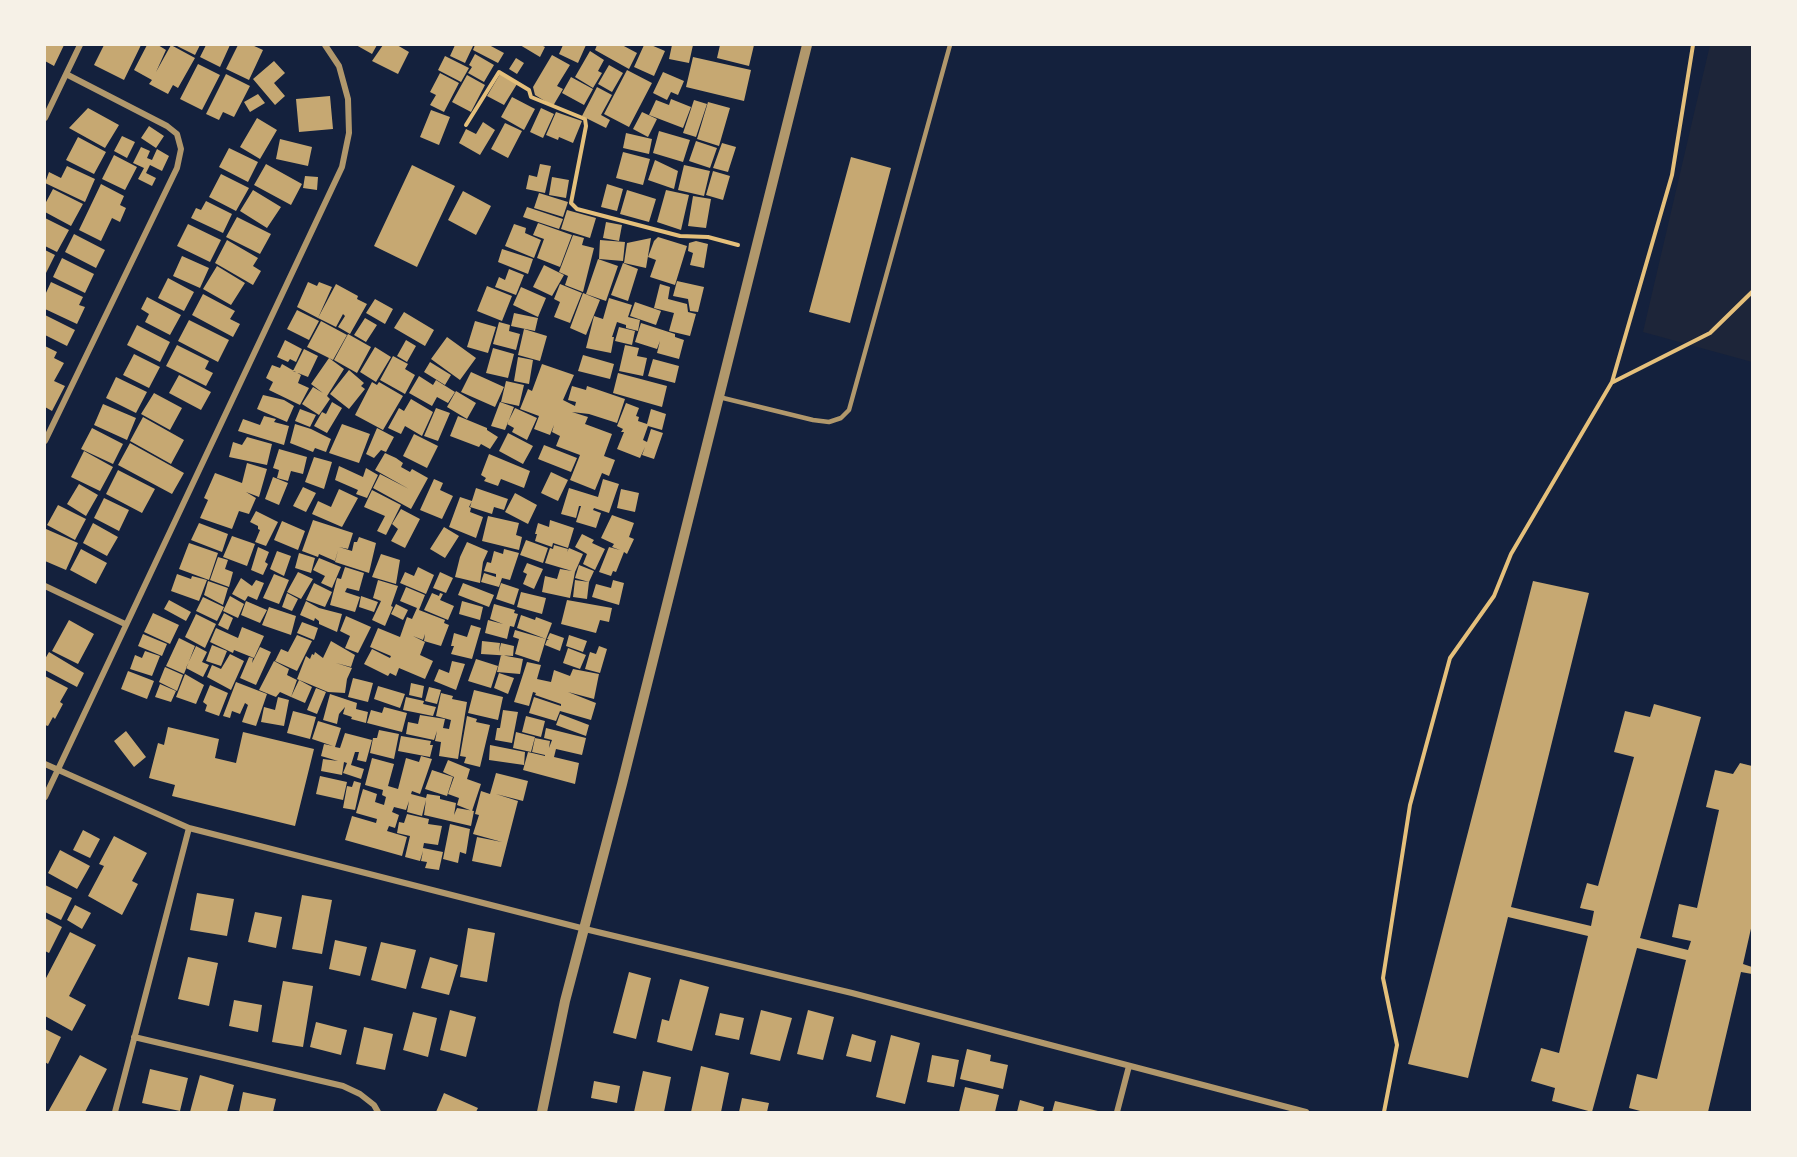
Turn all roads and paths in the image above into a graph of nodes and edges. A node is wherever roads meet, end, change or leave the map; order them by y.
1 (80, 45) edge
2 (325, 45) edge
3 (807, 45) edge
4 (950, 45) edge
5 (1693, 45) edge
6 (66, 74) junction
7 (45, 118) edge
8 (466, 125) dead end
9 (756, 249) junction
10 (1752, 292) edge
11 (1612, 382) junction
12 (719, 397) junction
13 (45, 441) edge
14 (45, 586) edge
15 (125, 624) junction
16 (45, 764) edge
17 (58, 770) junction
18 (45, 797) edge
19 (189, 828) junction
20 (585, 929) junction
21 (134, 1037) junction
22 (1129, 1066) junction
23 (115, 1112) edge
24 (378, 1112) edge
25 (542, 1112) edge
26 (1117, 1112) edge
27 (1306, 1112) edge
28 (1384, 1112) edge

1 - 6 street
2 - 15 street
3 - 9 street
4 - 12 lane
5 - 11 path
6 - 7 street
6 - 13 street
8 - 9 path
9 - 12 street
10 - 11 path
11 - 28 path
12 - 20 street
14 - 15 street
15 - 17 street
16 - 17 street
17 - 18 street
17 - 19 street
19 - 20 street
19 - 21 street
20 - 22 street
20 - 25 street
21 - 23 street
21 - 24 street
22 - 26 street
22 - 27 street

